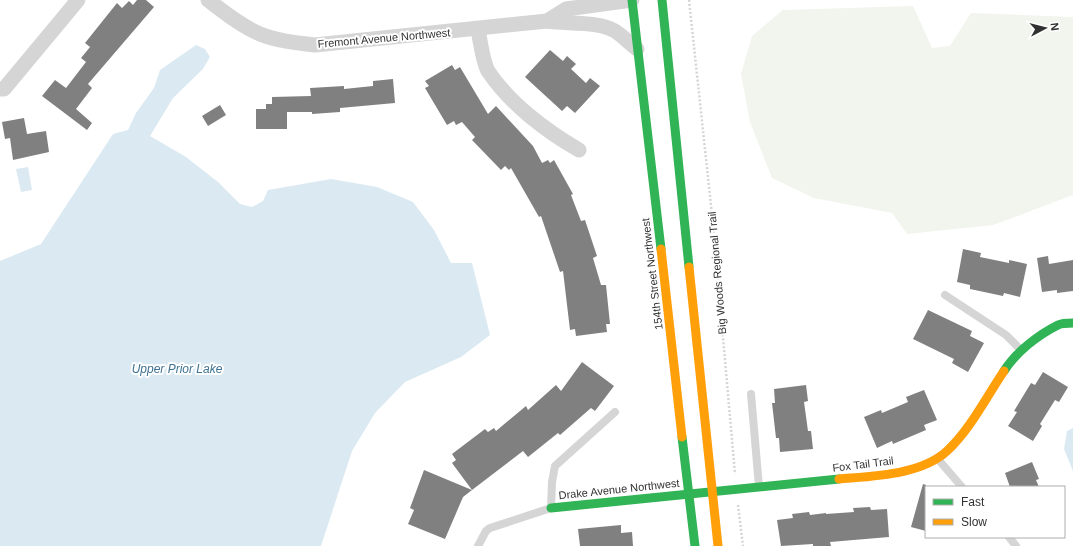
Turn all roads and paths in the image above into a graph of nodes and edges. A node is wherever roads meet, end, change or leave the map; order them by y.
1 (78, 0) edge
2 (208, 0) edge
3 (632, 0) edge
4 (640, 0) edge
5 (662, 0) edge
6 (689, 0) edge
7 (547, 21) junction
8 (478, 29) junction
9 (637, 50) junction
10 (0, 89) edge
11 (665, 133) dead end
12 (579, 150) dead end
13 (681, 190) junction
14 (945, 295) dead end
15 (1073, 323) edge
16 (1022, 350) junction
17 (751, 394) dead end
18 (615, 412) dead end
19 (936, 458) junction
20 (961, 486) edge
21 (759, 487) junction
22 (736, 490) junction
23 (713, 492) junction
24 (690, 494) junction
25 (551, 508) junction
26 (1009, 538) edge
27 (478, 546) edge
28 (695, 546) edge
29 (718, 546) edge
30 (743, 546) edge
31 (1016, 546) edge

1 - 10 street
2 - 8 street, Fremont Avenue Northwest
3 - 4 street
3 - 7 street, Fremont Avenue Northwest
3 - 9 street, 154th Street Northwest
5 - 13 street
6 - 22 path, Big Woods Regional Trail
7 - 8 street, Fremont Avenue Northwest
7 - 9 street, Fremont Avenue Northwest
8 - 12 street
9 - 24 street, 154th Street Northwest
11 - 13 street
13 - 23 street
14 - 16 lane
15 - 16 street, Fox Tail Trail
16 - 19 street, Fox Tail Trail
17 - 21 lane
18 - 25 lane
19 - 20 lane
19 - 21 street, Fox Tail Trail
21 - 22 street, Fox Tail Trail
22 - 23 street, Fox Tail Trail
22 - 30 path, Big Woods Regional Trail
23 - 24 street, Fox Tail Trail
23 - 29 street
24 - 25 street, Drake Avenue Northwest
24 - 28 street, 154th Street Northwest
25 - 27 lane
26 - 31 lane

